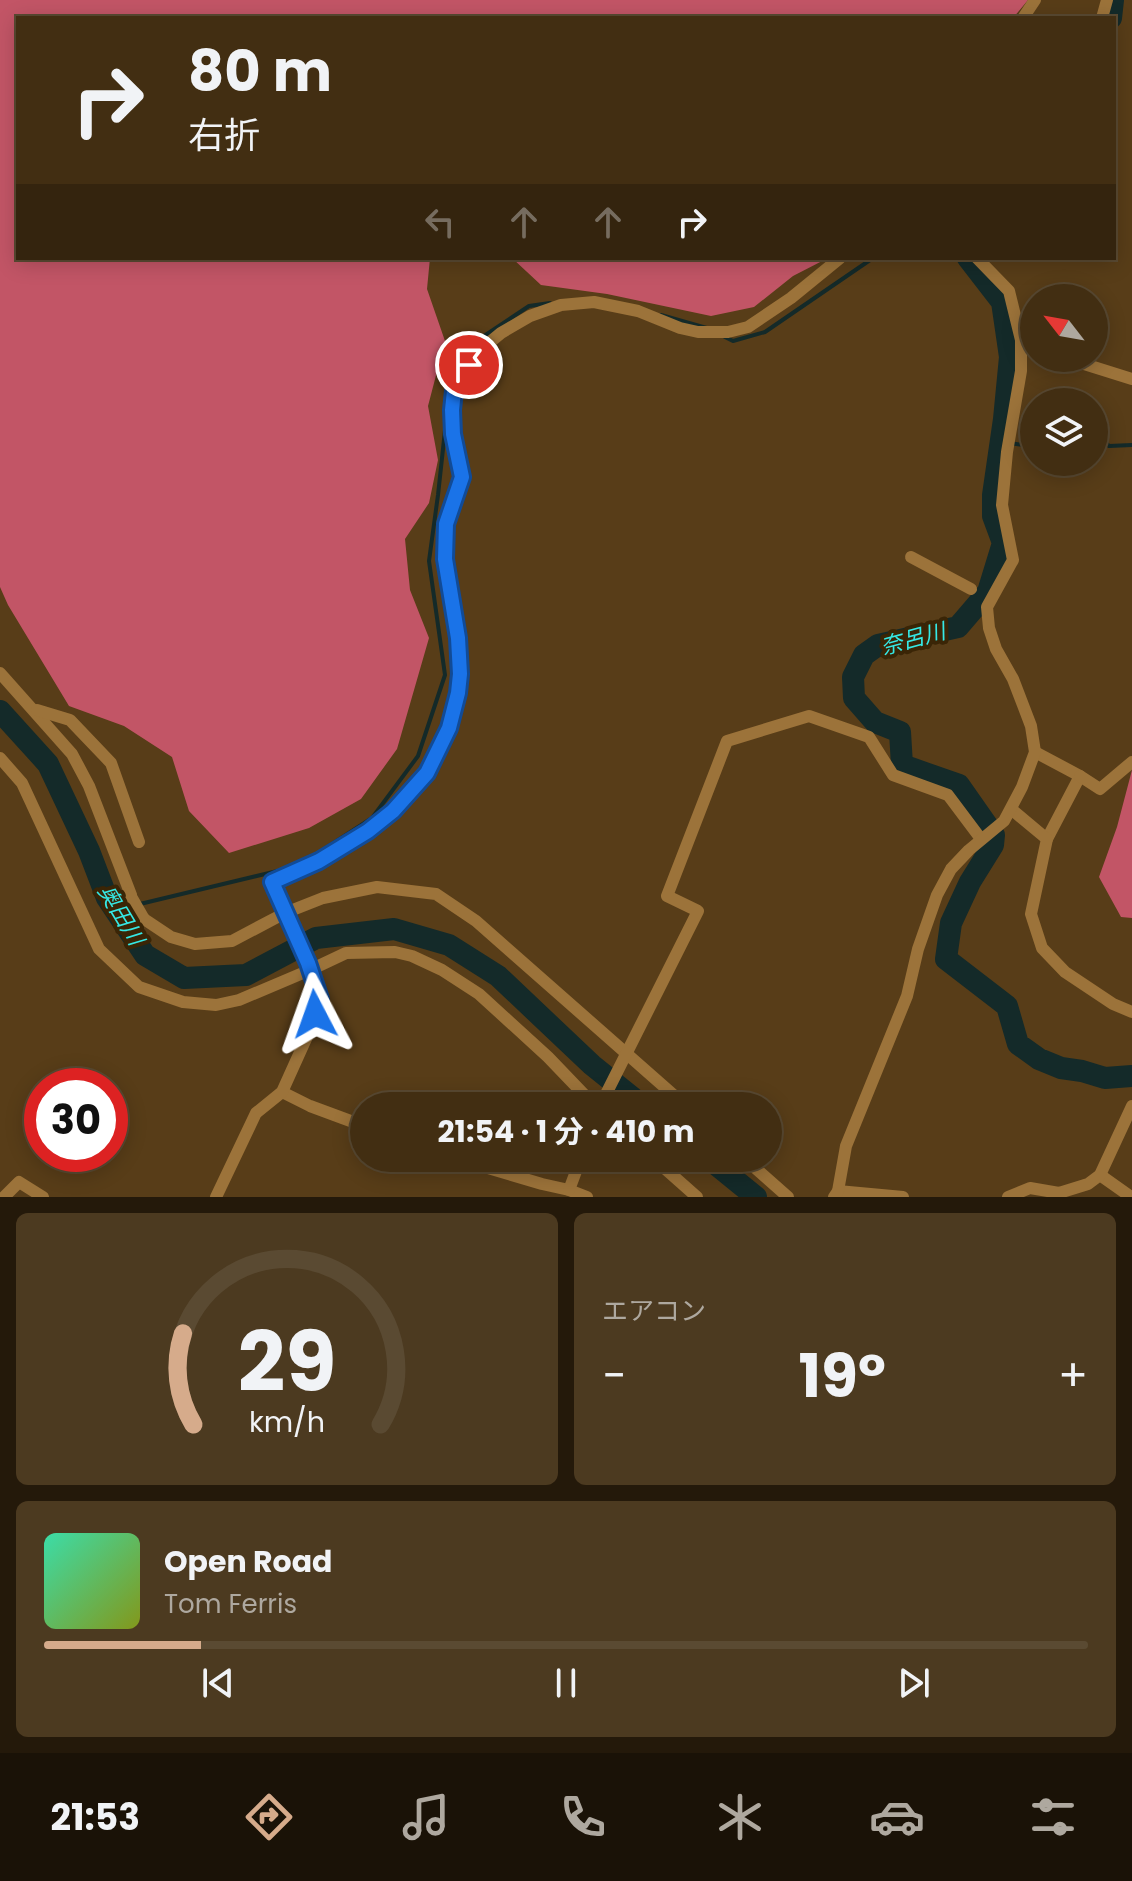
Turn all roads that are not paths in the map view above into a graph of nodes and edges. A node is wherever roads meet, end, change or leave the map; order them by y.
1 (838, 260) edge
2 (979, 260) edge
3 (1020, 323) edge
4 (1108, 371) edge
5 (1021, 372) edge
6 (1132, 379) edge
7 (911, 557) dead end
8 (971, 589) dead end
9 (0, 673) edge
10 (34, 709) junction
11 (1035, 752) junction
12 (0, 758) edge
13 (1132, 762) edge
14 (1080, 776) junction
15 (1008, 815) junction
16 (984, 836) junction
17 (1047, 839) junction
18 (139, 842) dead end
19 (287, 919) junction
20 (309, 966) junction
21 (1132, 1012) edge
22 (624, 1058) junction
23 (282, 1092) junction
24 (584, 1092) edge
25 (606, 1092) edge
26 (668, 1092) edge
27 (1132, 1106) edge
28 (350, 1121) edge
29 (490, 1172) edge
30 (576, 1172) edge
31 (669, 1172) edge
32 (760, 1172) edge
33 (1100, 1175) junction
34 (569, 1190) junction
35 (540, 1191) edge
36 (836, 1194) edge
37 (4, 1197) edge
38 (43, 1197) edge
39 (216, 1197) edge
40 (587, 1197) edge
41 (697, 1197) edge
42 (788, 1197) edge
43 (903, 1197) edge
44 (1008, 1197) edge
45 (1131, 1197) edge

1 - 19 street
2 - 3 street
4 - 6 street
5 - 11 street
7 - 8 street
9 - 10 street
10 - 18 street
10 - 19 street, bridge
11 - 14 street
11 - 15 street
12 - 20 street
13 - 14 street
14 - 17 street
15 - 16 street
15 - 17 street
16 - 22 street
16 - 36 street
17 - 21 street
19 - 20 street
19 - 22 street
20 - 23 street
20 - 24 street
22 - 25 street
22 - 26 street
23 - 28 street
23 - 39 street
27 - 33 street
29 - 35 street
30 - 34 street
31 - 41 street
32 - 42 street
33 - 44 street
33 - 45 street
34 - 35 street
34 - 40 street
36 - 43 street
37 - 38 street

